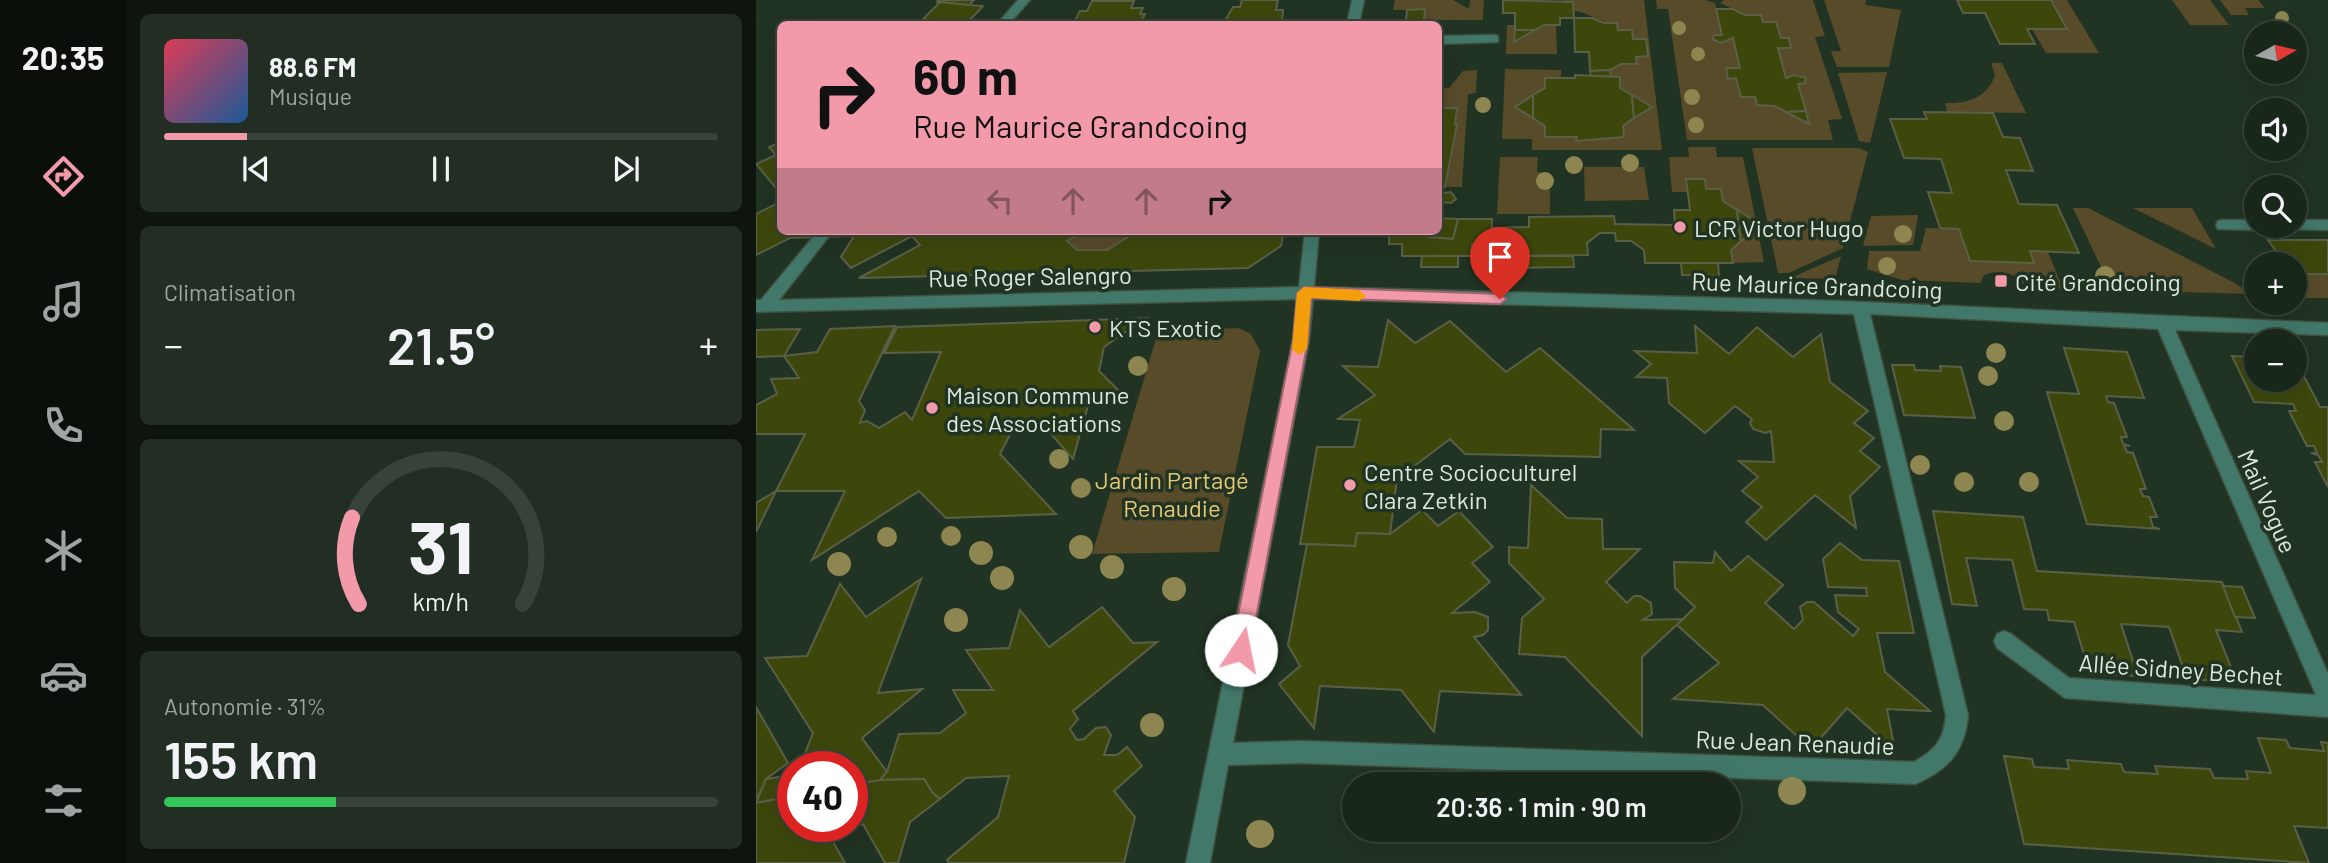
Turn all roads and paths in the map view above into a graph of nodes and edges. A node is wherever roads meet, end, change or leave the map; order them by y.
1 (1024, 0) edge
2 (1358, 0) edge
3 (1006, 21) edge
4 (1354, 21) edge
5 (1494, 39) dead end
6 (1442, 40) edge
7 (2223, 225) dead end
8 (2244, 225) edge
9 (2307, 225) edge
10 (2328, 225) edge
11 (823, 235) edge
12 (1311, 235) edge
13 (1304, 293) junction
14 (761, 306) edge
15 (1861, 308) junction
16 (2164, 324) junction
17 (2328, 329) edge
18 (2004, 640) dead end
19 (2328, 698) edge
20 (2328, 706) edge
21 (1220, 754) junction
22 (1198, 863) edge

1 - 3 street
2 - 4 street
5 - 6 street
7 - 8 street
9 - 10 street
11 - 14 street
12 - 13 street
13 - 14 street, Rue Roger Salengro
13 - 15 street, Rue Maurice Grandcoing
13 - 21 street
15 - 16 street, Rue Maurice Grandcoing
15 - 21 street, Rue Jean Renaudie
16 - 17 street, Rue Maurice Grandcoing
16 - 19 street, Mail Vogue
18 - 20 street, Allée Sidney Bechet
21 - 22 street

